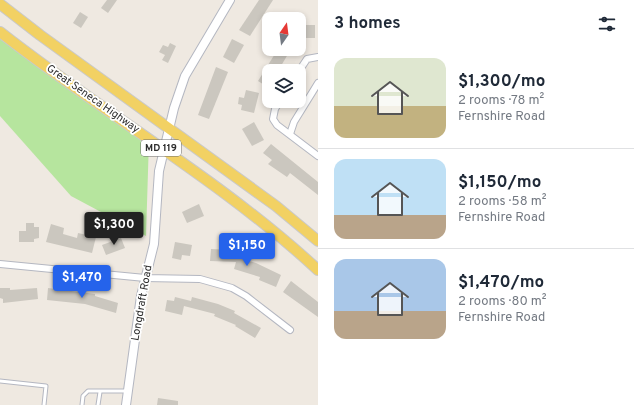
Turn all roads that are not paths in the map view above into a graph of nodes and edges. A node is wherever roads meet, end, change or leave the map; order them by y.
1 (230, 0) edge
2 (0, 4) edge
3 (0, 32) edge
4 (318, 57) edge
5 (304, 64) edge
6 (318, 83) edge
7 (276, 108) edge
8 (170, 127) junction
9 (290, 134) junction
10 (164, 150) junction
11 (318, 156) edge
12 (318, 240) edge
13 (0, 264) edge
14 (318, 270) edge
15 (145, 278) junction
16 (290, 330) dead end
17 (0, 381) edge
18 (128, 391) junction
19 (100, 392) junction
20 (44, 405) edge
21 (82, 405) edge
22 (98, 405) edge
23 (126, 405) edge

1 - 8 street, Longdraft Road
2 - 8 main road, Great Seneca Highway / MD 119
3 - 10 main road, Great Seneca Highway / MD 119
4 - 5 street
6 - 9 street
7 - 9 street
8 - 10 street, Longdraft Road
8 - 12 main road, Great Seneca Highway / MD 119
9 - 11 street
10 - 14 main road, Great Seneca Highway / MD 119
10 - 15 street, Longdraft Road
13 - 15 street
15 - 16 street
15 - 18 street, Longdraft Road
17 - 20 lane
18 - 19 lane
18 - 23 street, Longdraft Road
19 - 21 lane
19 - 22 lane

